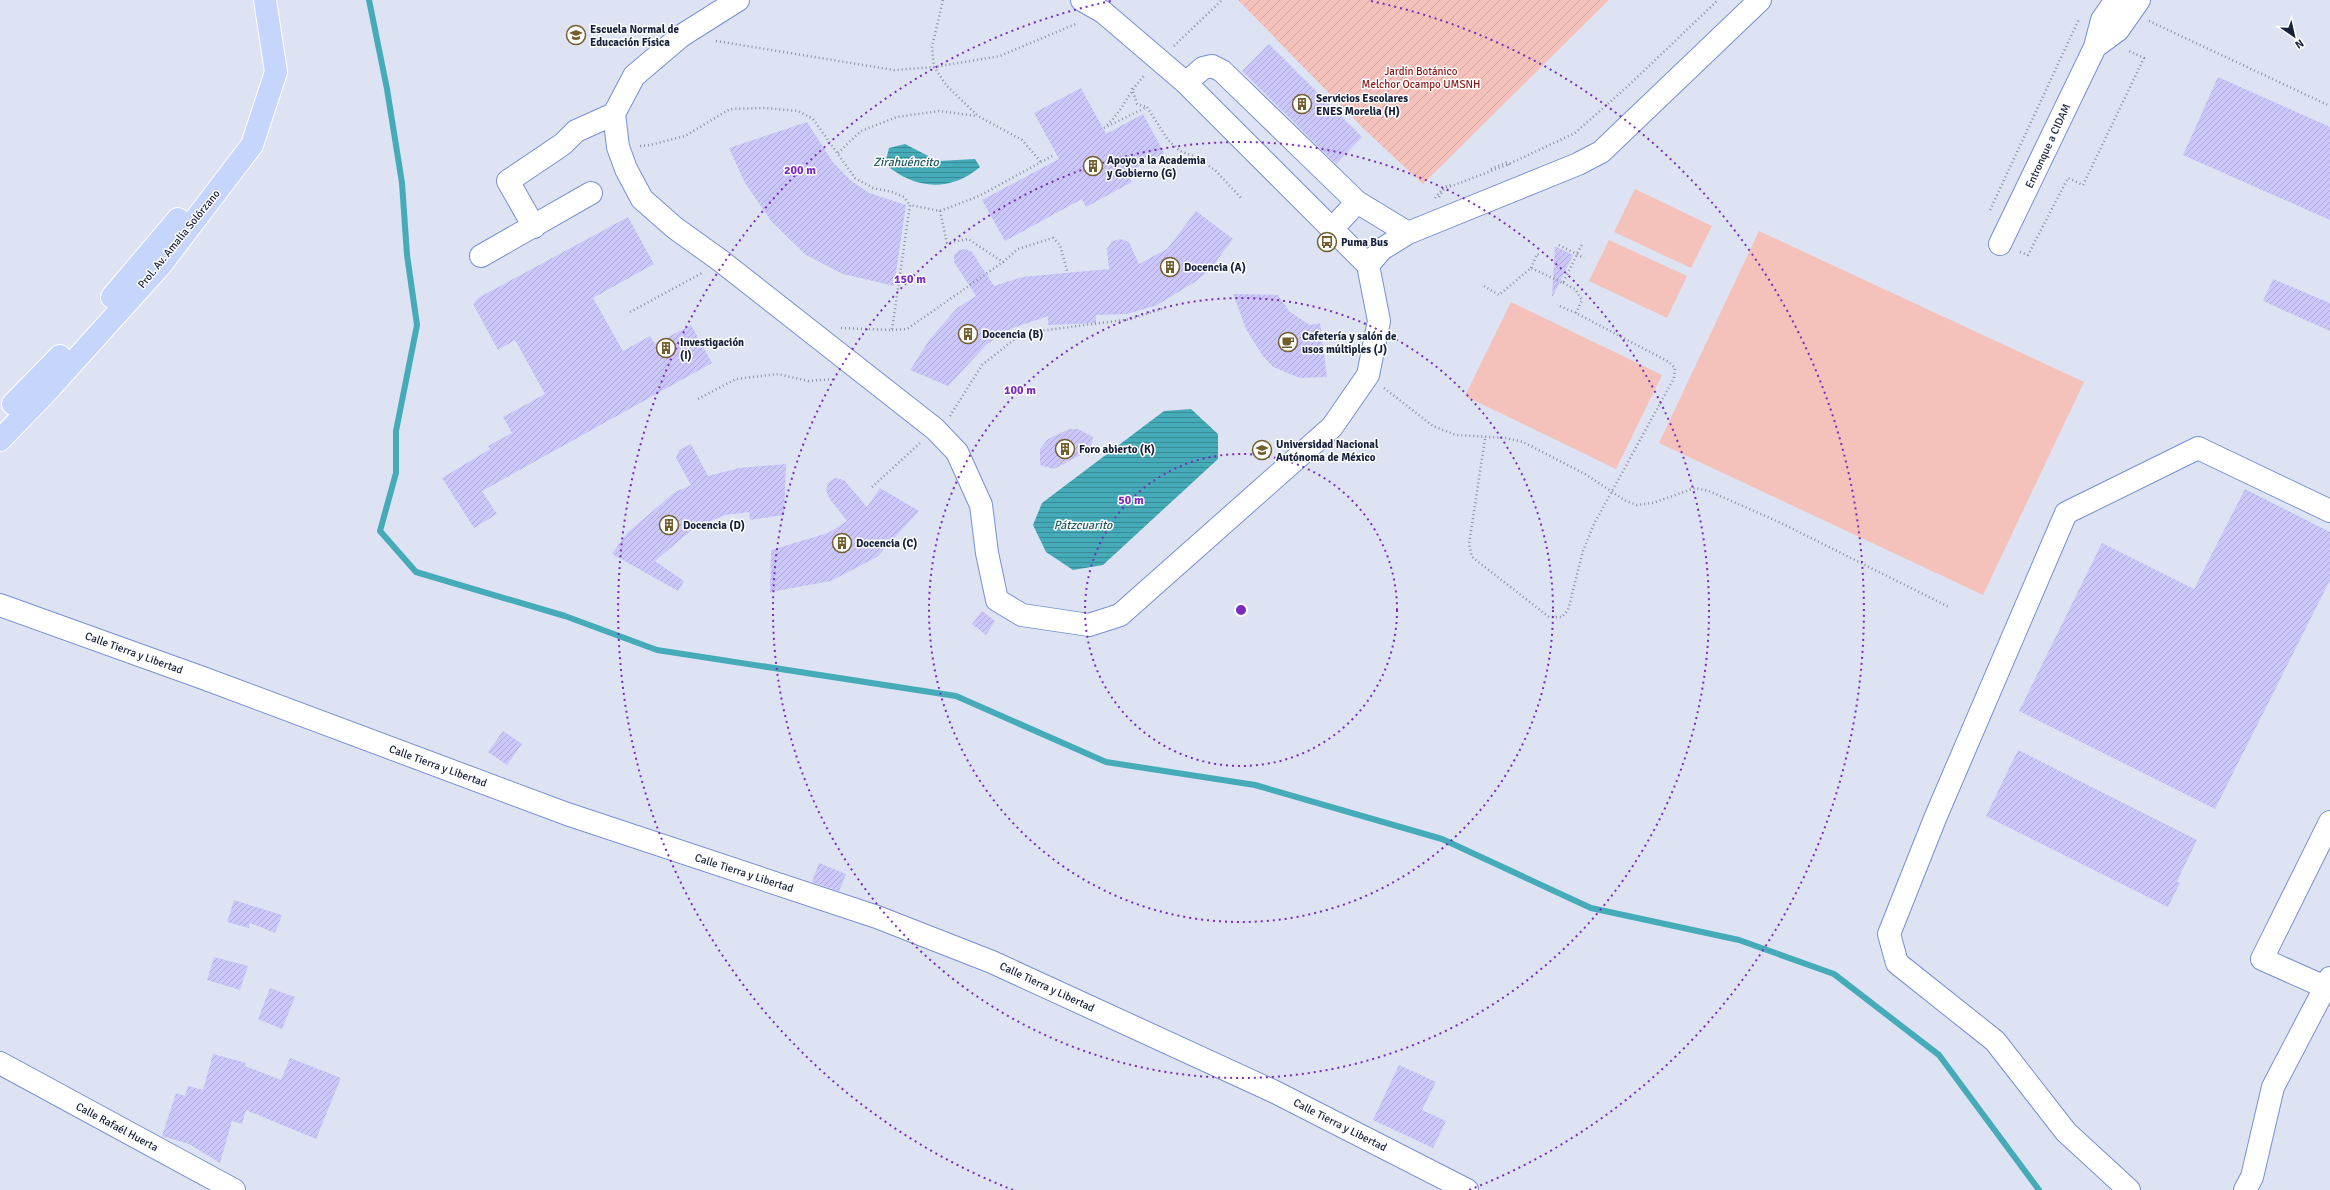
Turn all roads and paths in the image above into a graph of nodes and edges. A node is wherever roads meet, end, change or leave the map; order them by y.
1 (251, 0) edge
2 (265, 0) edge
3 (738, 0) edge
4 (944, 0) edge
5 (1082, 0) edge
6 (1222, 0) edge
7 (1718, 0) edge
8 (1760, 0) edge
9 (2116, 0) edge
10 (2145, 8) edge
11 (1103, 12) junction
12 (2080, 16) dead end
13 (2148, 21) junction
14 (2144, 27) dead end
15 (681, 36) junction
16 (2131, 45) dead end
17 (2095, 47) junction
18 (1160, 60) junction
19 (934, 67) junction
20 (1186, 83) junction
21 (1132, 88) junction
22 (2330, 106) edge
23 (1147, 107) junction
24 (978, 116) junction
25 (616, 131) junction
26 (838, 153) junction
27 (1054, 155) dead end
28 (1041, 162) junction
29 (231, 163) junction
30 (592, 193) dead end
31 (1242, 199) dead end
32 (1357, 202) junction
33 (910, 205) junction
34 (940, 211) junction
35 (1988, 214) dead end
36 (534, 227) junction
37 (1332, 229) junction
38 (1414, 230) junction
39 (1582, 244) dead end
40 (2000, 244) dead end
41 (1559, 245) dead end
42 (2028, 254) dead end
43 (1577, 255) junction
44 (481, 256) dead end
45 (1541, 256) dead end
46 (1584, 258) dead end
47 (721, 261) junction
48 (1003, 262) junction
49 (1368, 264) junction
50 (1531, 268) junction
51 (1067, 270) dead end
52 (1563, 283) junction
53 (1484, 286) dead end
54 (1557, 305) dead end
55 (1165, 308) dead end
56 (630, 312) dead end
57 (1576, 313) junction
58 (892, 330) junction
59 (819, 338) junction
60 (852, 366) junction
61 (1368, 375) junction
62 (698, 399) dead end
63 (0, 418) edge
64 (935, 429) junction
65 (1485, 438) junction
66 (0, 440) edge
67 (872, 487) dead end
68 (1612, 492) junction
69 (2330, 511) edge
70 (0, 605) edge
71 (1949, 607) dead end
72 (2330, 822) edge
73 (2327, 982) edge
74 (0, 1063) edge
75 (234, 1190) edge
76 (1467, 1190) edge
77 (2129, 1190) edge
78 (2245, 1190) edge

1 - 29 main road, Prol. Av. Amalia Solórzano
2 - 29 main road, Prol. Av. Amalia Solórzano
3 - 15 street
4 - 19 path
5 - 11 street
6 - 18 path
7 - 38 path
8 - 38 street
9 - 17 street, Entronque a CIDAM
10 - 13 path
10 - 17 street, Entronque a CIDAM
11 - 18 street
11 - 19 path
12 - 35 path
13 - 14 path
13 - 22 path
15 - 19 path
15 - 25 street
16 - 42 path
17 - 40 street, Entronque a CIDAM
18 - 20 street
18 - 21 path
19 - 24 path
20 - 32 street
20 - 37 street
21 - 23 path
21 - 23 path
23 - 31 path
24 - 26 path
24 - 28 path
25 - 26 path
25 - 36 street
25 - 47 street
26 - 33 path
27 - 28 path
28 - 34 path
29 - 63 main road, Prol. Av. Amalia Solórzano
29 - 66 main road, Prol. Av. Amalia Solórzano
30 - 36 street
32 - 37 street
32 - 38 street
33 - 34 path
33 - 58 path
34 - 48 path
36 - 44 street
37 - 49 street
38 - 49 street
39 - 43 path
41 - 43 path
43 - 46 path
43 - 52 path
45 - 50 path
47 - 56 path
47 - 59 street
48 - 51 path
48 - 58 path
49 - 61 street
50 - 52 path
50 - 53 path
52 - 57 path
54 - 57 path
55 - 64 path
57 - 68 path
58 - 59 path
59 - 60 street
60 - 62 path
60 - 64 street
61 - 64 street
61 - 65 path
64 - 67 path
65 - 68 path
65 - 68 path
68 - 71 path
69 - 77 street
70 - 76 street, Calle Tierra y Libertad
72 - 73 street
73 - 78 street
74 - 75 street, Calle Rafaél Huerta

